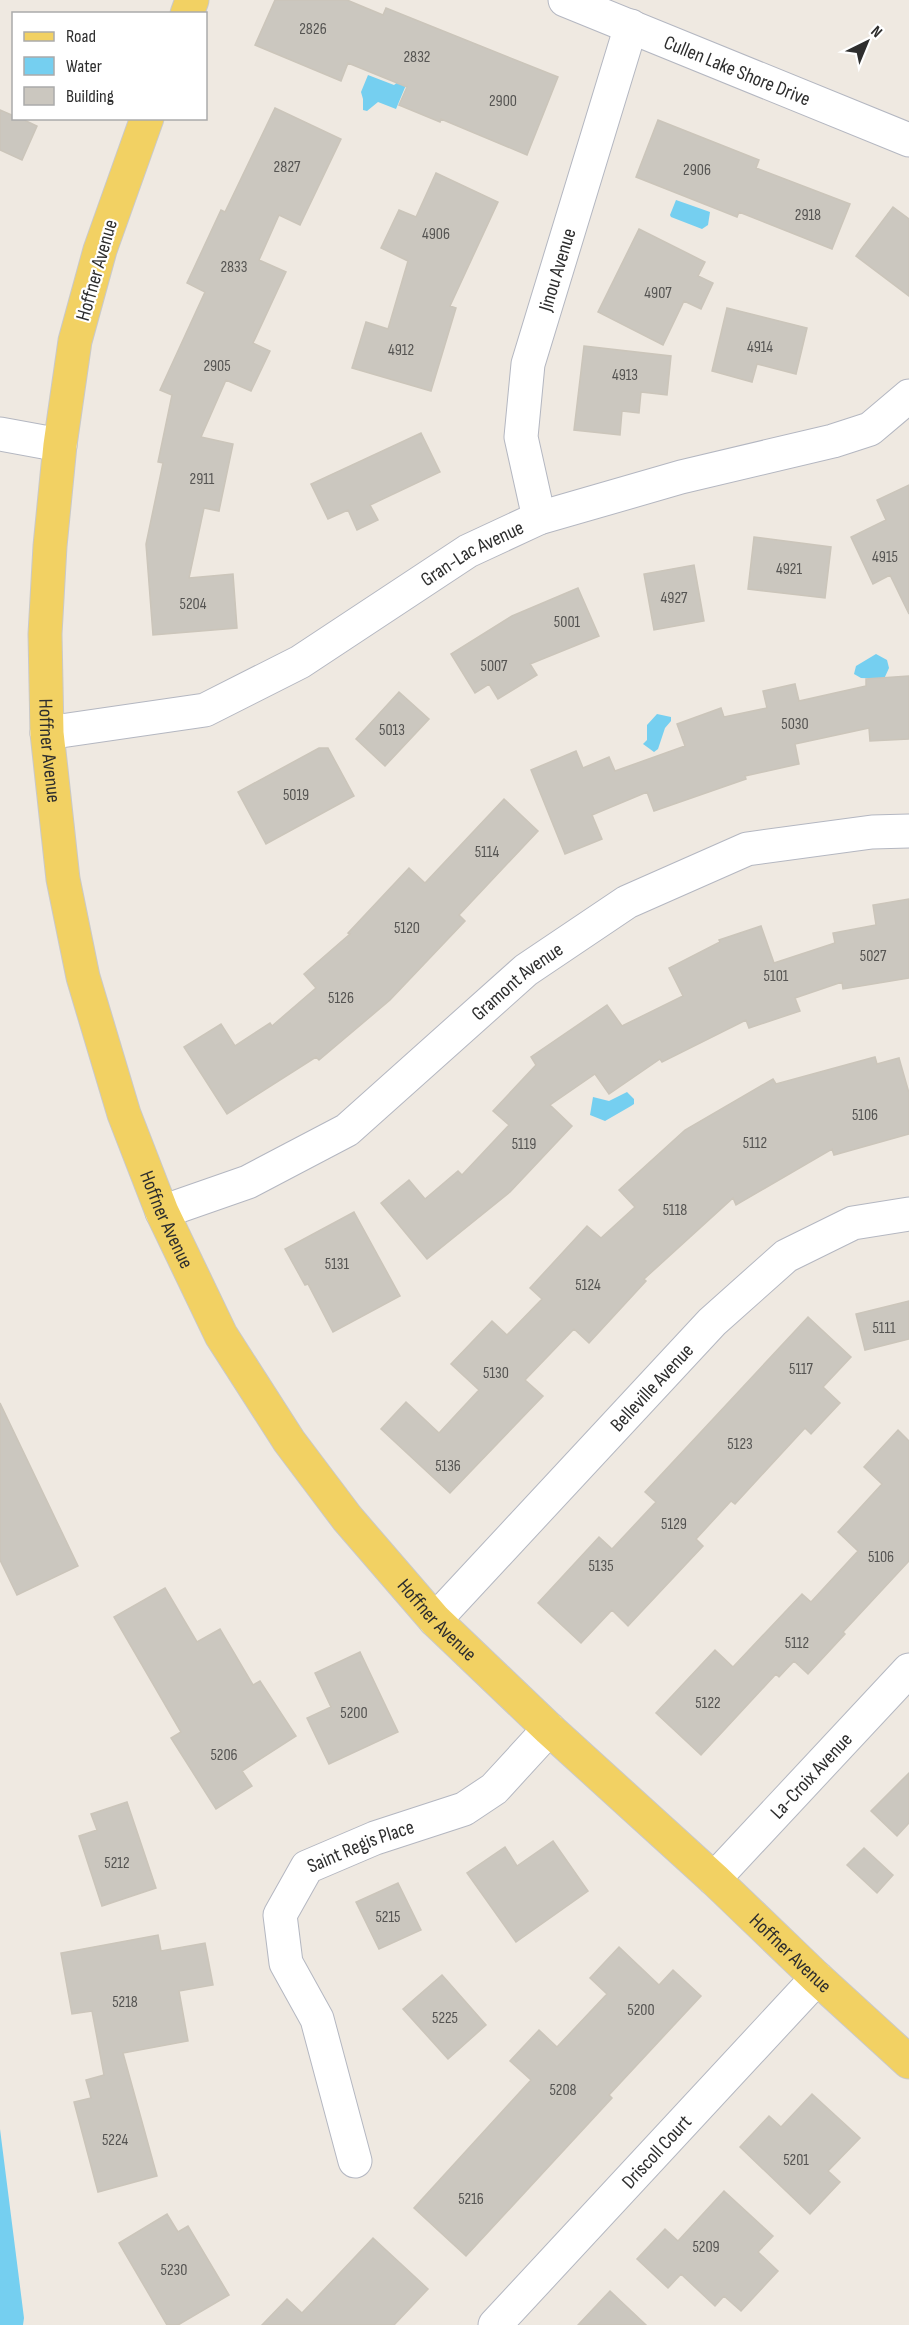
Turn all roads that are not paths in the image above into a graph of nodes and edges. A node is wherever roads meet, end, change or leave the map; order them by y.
1 (565, 0) edge
2 (631, 26) junction
3 (146, 120) edge
4 (909, 140) edge
5 (909, 396) edge
6 (0, 435) edge
7 (60, 445) junction
8 (539, 518) junction
9 (46, 733) junction
10 (909, 831) edge
11 (162, 1212) junction
12 (909, 1214) edge
13 (435, 1620) junction
14 (909, 1670) edge
15 (549, 1729) junction
16 (714, 1879) junction
17 (817, 1978) junction
18 (909, 2062) edge
19 (355, 2161) dead end
20 (495, 2325) edge

1 - 2 street, Cullen Lake Shore Drive
2 - 4 street, Cullen Lake Shore Drive
2 - 8 street, Jinou Avenue
3 - 7 main road, Hoffner Avenue
5 - 8 street, Gran-Lac Avenue
6 - 7 street
7 - 9 main road, Hoffner Avenue
8 - 9 street, Gran-Lac Avenue
9 - 11 main road, Hoffner Avenue
10 - 11 street, Gramont Avenue
11 - 13 main road, Hoffner Avenue
12 - 13 street, Belleville Avenue
13 - 15 main road, Hoffner Avenue
14 - 16 street, La-Croix Avenue
15 - 16 main road, Hoffner Avenue
15 - 19 street, Saint Regis Place
16 - 17 main road, Hoffner Avenue
17 - 18 main road, Hoffner Avenue
17 - 20 street, Driscoll Court

